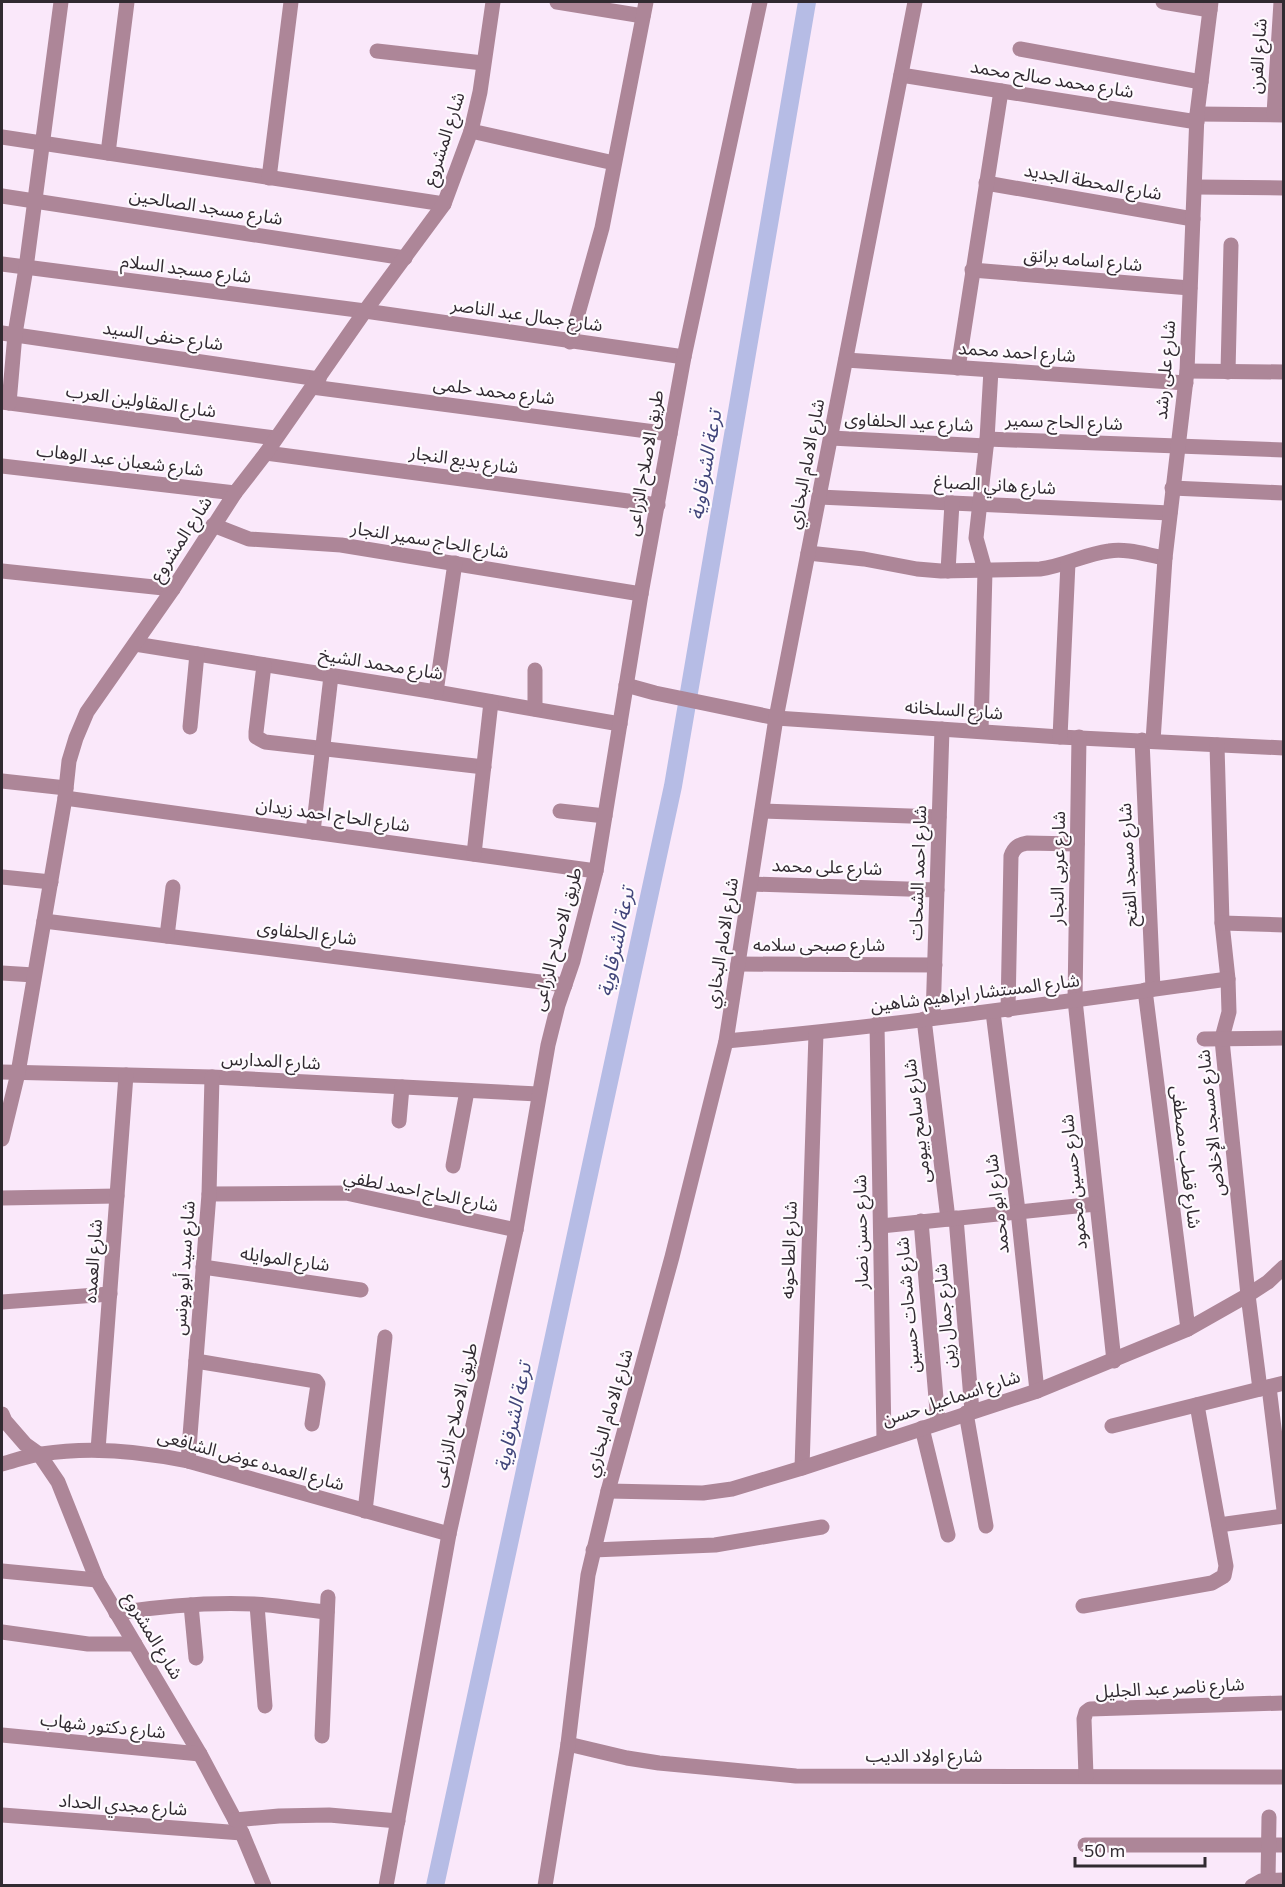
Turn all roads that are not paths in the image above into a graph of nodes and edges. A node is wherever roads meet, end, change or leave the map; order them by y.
1 (61, 2) edge
2 (127, 2) edge
3 (291, 2) edge
4 (493, 2) edge
5 (557, 2) edge
6 (760, 2) edge
7 (915, 2) edge
8 (1163, 2) edge
9 (1281, 2) edge
10 (1211, 6) edge
11 (644, 9) edge
12 (1020, 49) dead end
13 (376, 51) dead end
14 (483, 63) junction
15 (901, 75) junction
16 (1201, 82) junction
17 (1001, 91) junction
18 (1279, 114) edge
19 (1197, 118) junction
20 (471, 131) junction
21 (2, 137) edge
22 (42, 143) junction
23 (108, 153) junction
24 (614, 163) junction
25 (269, 178) junction
26 (986, 183) junction
27 (1195, 187) junction
28 (1284, 188) edge
29 (2, 196) edge
30 (35, 200) junction
31 (444, 204) junction
32 (1193, 219) junction
33 (1231, 245) dead end
34 (405, 258) junction
35 (2, 264) edge
36 (26, 268) junction
37 (972, 270) junction
38 (1190, 288) junction
39 (365, 311) junction
40 (8, 334) edge
41 (570, 342) junction
42 (684, 357) junction
43 (846, 360) junction
44 (958, 368) junction
45 (991, 370) junction
46 (1228, 372) junction
47 (1284, 372) edge
48 (1186, 377) junction
49 (316, 383) junction
50 (5, 402) edge
51 (670, 434) junction
52 (275, 438) junction
53 (831, 438) junction
54 (987, 442) junction
55 (1177, 447) junction
56 (1284, 450) edge
57 (266, 453) junction
58 (2, 466) edge
59 (1172, 488) junction
60 (234, 493) junction
61 (1284, 493) edge
62 (819, 497) junction
63 (952, 503) junction
64 (979, 504) junction
65 (658, 505) junction
66 (1170, 513) junction
67 (213, 525) junction
68 (808, 553) junction
69 (1165, 558) junction
70 (455, 563) junction
71 (1068, 563) junction
72 (985, 570) junction
73 (2, 571) edge
74 (948, 571) junction
75 (173, 589) junction
76 (641, 594) junction
77 (135, 644) junction
78 (197, 654) junction
79 (264, 665) junction
80 (535, 670) dead end
81 (331, 676) junction
82 (626, 685) junction
83 (436, 692) junction
84 (491, 702) junction
85 (535, 709) junction
86 (776, 718) junction
87 (620, 724) junction
88 (190, 727) dead end
89 (942, 729) junction
90 (981, 731) junction
91 (1060, 737) junction
92 (1079, 737) junction
93 (1148, 740) junction
94 (1217, 745) junction
95 (323, 748) junction
96 (1284, 748) edge
97 (484, 767) junction
98 (2, 781) edge
99 (66, 793) junction
100 (560, 811) dead end
101 (762, 811) junction
102 (605, 816) junction
103 (939, 817) junction
104 (313, 832) junction
105 (1077, 844) junction
106 (474, 854) junction
107 (596, 871) junction
108 (2, 877) edge
109 (51, 882) junction
110 (751, 884) junction
111 (173, 887) dead end
112 (937, 890) junction
113 (44, 921) junction
114 (1222, 923) junction
115 (1284, 925) edge
116 (167, 936) junction
117 (738, 964) junction
118 (935, 965) junction
119 (2, 973) edge
120 (34, 975) junction
121 (1228, 979) junction
122 (565, 985) junction
123 (1149, 990) junction
124 (1075, 1000) junction
125 (1001, 1011) junction
126 (928, 1019) junction
127 (877, 1024) junction
128 (816, 1033) junction
129 (1222, 1038) junction
130 (1284, 1038) edge
131 (1204, 1039) dead end
132 (726, 1041) junction
133 (2, 1072) edge
134 (18, 1073) junction
135 (126, 1075) junction
136 (212, 1077) junction
137 (402, 1087) junction
138 (467, 1091) junction
139 (538, 1094) junction
140 (399, 1120) dead end
141 (2, 1139) edge
142 (453, 1166) dead end
143 (209, 1194) junction
144 (117, 1197) junction
145 (2, 1198) edge
146 (1096, 1204) junction
147 (1018, 1211) junction
148 (952, 1218) junction
149 (921, 1221) junction
150 (881, 1226) junction
151 (516, 1230) junction
152 (203, 1267) junction
153 (1284, 1267) edge
154 (361, 1290) dead end
155 (110, 1294) junction
156 (1248, 1295) junction
157 (2, 1302) edge
158 (1188, 1329) junction
159 (385, 1337) dead end
160 (196, 1361) junction
161 (1114, 1361) junction
162 (1271, 1386) edge
163 (1037, 1391) junction
164 (1197, 1405) junction
165 (969, 1412) junction
166 (2, 1414) edge
167 (938, 1422) junction
168 (312, 1424) dead end
169 (1112, 1426) dead end
170 (922, 1428) junction
171 (884, 1440) junction
172 (98, 1450) junction
173 (39, 1454) junction
174 (189, 1461) junction
175 (2, 1464) edge
176 (802, 1468) junction
177 (608, 1491) junction
178 (1284, 1510) edge
179 (365, 1511) junction
180 (1284, 1516) edge
181 (1219, 1525) junction
182 (986, 1526) dead end
183 (822, 1527) dead end
184 (449, 1534) junction
185 (948, 1535) dead end
186 (593, 1550) junction
187 (2, 1571) edge
188 (97, 1580) junction
189 (191, 1605) junction
190 (257, 1605) junction
191 (1083, 1606) dead end
192 (116, 1612) junction
193 (2, 1632) edge
194 (135, 1644) junction
195 (196, 1658) dead end
196 (1284, 1703) edge
197 (265, 1706) dead end
198 (2, 1735) edge
199 (321, 1736) dead end
200 (568, 1744) junction
201 (201, 1754) junction
202 (1086, 1776) junction
203 (1284, 1777) edge
204 (2, 1815) edge
205 (1269, 1817) dead end
206 (398, 1821) junction
207 (239, 1826) junction
208 (1085, 1845) dead end
209 (1276, 1845) edge
210 (1264, 1882) edge
211 (264, 1886) edge
212 (386, 1886) edge
213 (545, 1886) edge

1 - 22 street
2 - 23 street
3 - 25 street
4 - 14 street, شارع المشروع
5 - 11 street
6 - 42 street, طريق الاصلاح الزراعى
7 - 15 street, شارع الامام البخاري
8 - 10 street
9 - 18 street, شارع الفرن
10 - 16 street, شارع على رشد
11 - 24 street
12 - 16 street
13 - 14 street
14 - 20 street, شارع المشروع
15 - 17 street, شارع محمد صالح محمد
15 - 43 street, شارع الامام البخاري
16 - 19 street, شارع على رشد
17 - 19 street, شارع محمد صالح محمد
17 - 26 street
18 - 19 street, شارع محمد صالح محمد
19 - 27 street, شارع على رشد
20 - 24 street
20 - 31 street, شارع المشروع
21 - 22 street
22 - 23 street
22 - 30 street
23 - 25 street
24 - 41 street
25 - 31 street
26 - 32 street, شارع المحطة الجديد
26 - 37 street
27 - 28 street
27 - 32 street, شارع على رشد
29 - 30 street, شارع مسجد الصالحين
30 - 34 street, شارع مسجد الصالحين
30 - 36 street
31 - 34 street, شارع المشروع
32 - 38 street, شارع على رشد
33 - 46 street
34 - 39 street, شارع المشروع
35 - 36 street, شارع مسجد السلام
36 - 39 street, شارع مسجد السلام
36 - 40 street
37 - 38 street, شارع اسامه برانق
37 - 44 street
38 - 48 street, شارع على رشد
39 - 41 street, شارع جمال عبد الناصر
39 - 49 street, شارع المشروع
40 - 49 street, شارع حنفى السيد
40 - 50 street
41 - 42 street, شارع جمال عبد الناصر
42 - 51 street, طريق الاصلاح الزراعى
43 - 44 street, شارع احمد محمد
43 - 53 street, شارع الامام البخاري
44 - 45 street, شارع احمد محمد
45 - 48 street, شارع احمد محمد
45 - 54 street
46 - 47 street, شارع احمد محمد
46 - 48 street, شارع احمد محمد
48 - 55 street, شارع على رشد
49 - 51 street, شارع محمد حلمى
49 - 52 street, شارع المشروع
50 - 52 street, شارع المقاولين العرب
51 - 65 street, طريق الاصلاح الزراعى
52 - 57 street, شارع المشروع
53 - 54 street, شارع عيد الحلفاوى
53 - 62 street, شارع الامام البخاري
54 - 55 street, شارع الحاج سمير
54 - 64 street
55 - 56 street, شارع الحاج سمير
55 - 59 street, شارع على رشد
57 - 60 street, شارع المشروع
57 - 65 street, شارع بديع النجار
58 - 60 street, شارع شعبان عبد الوهاب
59 - 61 street
59 - 66 street, شارع على رشد
60 - 67 street, شارع المشروع
62 - 63 street, شارع هاني الصباغ
62 - 68 street, شارع الامام البخاري
63 - 64 street, شارع هاني الصباغ
63 - 74 street
64 - 66 street, شارع هاني الصباغ
64 - 72 street
65 - 76 street, طريق الاصلاح الزراعى
66 - 69 street, شارع على رشد
67 - 70 street, شارع الحاج سمير النجار
67 - 75 street, شارع المشروع
68 - 74 street
68 - 86 street, شارع الامام البخاري
69 - 71 street
69 - 93 street, شارع على رشد
70 - 76 street, شارع الحاج سمير النجار
70 - 83 street
71 - 72 street
71 - 91 street
72 - 74 street
72 - 90 street
73 - 75 street
75 - 77 street, شارع المشروع
76 - 82 street, طريق الاصلاح الزراعى
77 - 78 street, شارع محمد الشيخ
77 - 99 street, شارع المشروع
78 - 79 street, شارع محمد الشيخ
78 - 88 street
79 - 81 street, شارع محمد الشيخ
79 - 95 street
80 - 85 street
81 - 83 street, شارع محمد الشيخ
81 - 95 street
82 - 86 street, شارع السلخانه
82 - 87 street, طريق الاصلاح الزراعى
83 - 84 street, شارع محمد الشيخ
84 - 85 street, شارع محمد الشيخ
84 - 97 street
85 - 87 street, شارع محمد الشيخ
86 - 89 street, شارع السلخانه
86 - 101 street, شارع الامام البخاري
87 - 102 street, طريق الاصلاح الزراعى
89 - 90 street, شارع السلخانه
89 - 103 street, شارع احمد الشحات
90 - 91 street, شارع السلخانه
91 - 92 street, شارع السلخانه
92 - 93 street, شارع السلخانه
92 - 105 street, شارع عربى النجار
93 - 94 street, شارع السلخانه
93 - 123 street, شارع مسجد الفتح
94 - 96 street, شارع السلخانه
94 - 114 street, شارع مسجد الإخلاص
95 - 97 street
95 - 104 street
97 - 106 street
98 - 99 street, شارع الحاج احمد زيدان
99 - 104 street, شارع الحاج احمد زيدان
99 - 109 street, شارع المشروع
100 - 102 street
101 - 103 street
101 - 110 street, شارع الامام البخاري
102 - 107 street, طريق الاصلاح الزراعى
103 - 112 street, شارع احمد الشحات
104 - 106 street, شارع الحاج احمد زيدان
105 - 124 street, شارع عربى النجار
105 - 125 street, شارع ابو محمد
106 - 107 street, شارع الحاج احمد زيدان
107 - 122 street, طريق الاصلاح الزراعى
108 - 109 street
109 - 113 street, شارع المشروع
110 - 112 street, شارع على محمد
110 - 117 street, شارع الامام البخاري
111 - 116 street
112 - 118 street, شارع احمد الشحات
113 - 116 street, شارع الحلفاوى
113 - 120 street, شارع المشروع
114 - 115 street
114 - 121 street, شارع مسجد الإخلاص
116 - 122 street, شارع الحلفاوى
117 - 118 street, شارع صبحى سلامه
117 - 132 street, شارع الامام البخاري
118 - 126 street, شارع احمد الشحات
119 - 120 street
120 - 134 street, شارع المشروع
121 - 123 street, شارع المستشار ابراهيم شاهين
121 - 129 street, شارع مسجد الإخلاص
122 - 139 street, طريق الاصلاح الزراعى
123 - 124 street, شارع المستشار ابراهيم شاهين
123 - 158 street, شارع قطب مصطفى
124 - 125 street, شارع المستشار ابراهيم شاهين
124 - 146 street, شارع حسين محمود
125 - 126 street, شارع المستشار ابراهيم شاهين
125 - 147 street, شارع ابو محمد
126 - 127 street, شارع المستشار ابراهيم شاهين
126 - 148 street, شارع سامح بيومى
127 - 128 street, شارع المستشار ابراهيم شاهين
127 - 150 street, شارع حسن نصار
128 - 132 street, شارع المستشار ابراهيم شاهين
128 - 176 street, شارع الطاحونه
129 - 130 street
129 - 131 street
129 - 156 street, شارع مسجد الإخلاص
132 - 177 street, شارع الامام البخاري
133 - 134 street, شارع المدارس
134 - 135 street, شارع المدارس
134 - 141 street, شارع المشروع
135 - 136 street, شارع المدارس
135 - 144 street, شارع العمده
136 - 137 street, شارع المدارس
136 - 143 street, شارع سيد أبو يونس
137 - 138 street, شارع المدارس
137 - 140 street
138 - 139 street, شارع المدارس
138 - 142 street
139 - 151 street, طريق الاصلاح الزراعى
143 - 151 street, شارع الحاج احمد لطفي
143 - 152 street, شارع سيد أبو يونس
144 - 145 street
144 - 155 street, شارع العمده
146 - 147 street
146 - 161 street, شارع حسين محمود
147 - 148 street
147 - 163 street, شارع ابو محمد
148 - 149 street
148 - 165 street, شارع جمال زين
149 - 150 street
149 - 167 street, شارع شحات حسين
150 - 171 street, شارع حسن نصار
151 - 184 street, طريق الاصلاح الزراعى
152 - 154 street, شارع الموايله
152 - 160 street, شارع سيد أبو يونس
153 - 156 street, شارع اسماعيل حسن
155 - 157 street
155 - 172 street, شارع العمده
156 - 158 street, شارع اسماعيل حسن
156 - 162 street, شارع مسجد الإخلاص
158 - 161 street, شارع اسماعيل حسن
159 - 179 street
160 - 168 street
160 - 174 street, شارع سيد أبو يونس
161 - 163 street, شارع اسماعيل حسن
162 - 164 street
162 - 178 street
163 - 165 street, شارع اسماعيل حسن
164 - 169 street
164 - 181 street
165 - 167 street, شارع اسماعيل حسن
165 - 182 street, شارع جمال زين
166 - 173 street, شارع المشروع
167 - 170 street, شارع اسماعيل حسن
170 - 171 street, شارع اسماعيل حسن
170 - 185 street
171 - 176 street, شارع اسماعيل حسن
172 - 173 street, شارع العمده عوض الشافعى
172 - 174 street, شارع العمده عوض الشافعى
173 - 175 street, شارع العمده عوض الشافعى
173 - 188 street, شارع المشروع
174 - 179 street, شارع العمده عوض الشافعى
176 - 177 street, شارع اسماعيل حسن
177 - 186 street, شارع الامام البخاري
179 - 184 street, شارع العمده عوض الشافعى
180 - 181 street
181 - 191 street
183 - 186 street
184 - 206 street, طريق الاصلاح الزراعى
186 - 200 street, شارع الامام البخاري
187 - 188 street
188 - 192 street, شارع المشروع
189 - 190 street
189 - 192 street
189 - 195 street
190 - 197 street
190 - 199 street
192 - 194 street, شارع المشروع
193 - 194 street
194 - 201 street, شارع المشروع
196 - 202 street, شارع ناصر عبد الجليل
198 - 201 street, شارع دكتور شهاب
200 - 202 street, شارع اولاد الديب
200 - 213 street, شارع الامام البخاري
201 - 207 street, شارع المشروع
202 - 203 street, شارع اولاد الديب
204 - 207 street, شارع مجدي الحداد
205 - 209 street
206 - 207 street, شارع مجدي الحداد
206 - 212 street, طريق الاصلاح الزراعى
207 - 211 street, شارع المشروع
208 - 209 street
209 - 210 street

